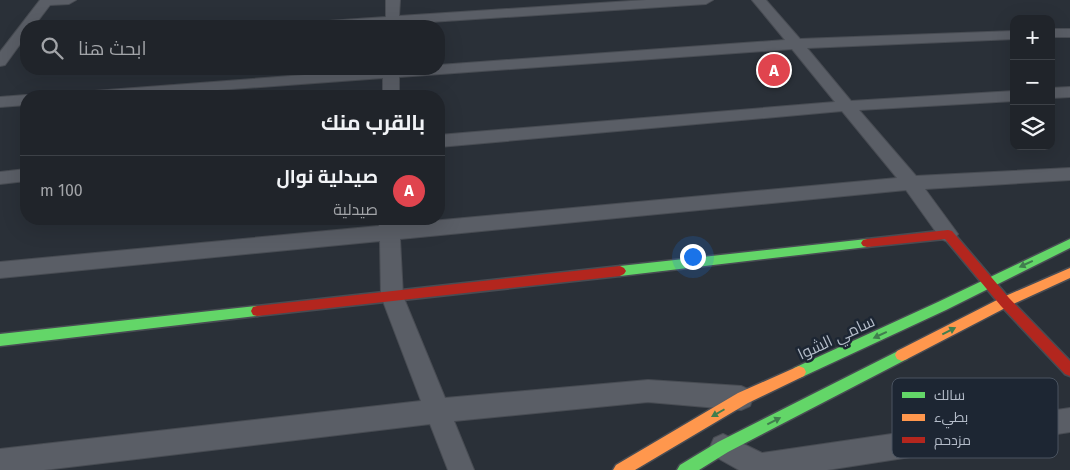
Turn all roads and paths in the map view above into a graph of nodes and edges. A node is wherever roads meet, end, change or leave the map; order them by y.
1 (70, 0) edge
2 (392, 0) edge
3 (706, 0) edge
4 (759, 0) edge
5 (46, 1) edge
6 (32, 20) edge
7 (393, 20) edge
8 (445, 20) edge
9 (1055, 33) edge
10 (1070, 33) edge
11 (1010, 35) edge
12 (795, 44) junction
13 (19, 46) edge
14 (0, 62) edge
15 (445, 67) edge
16 (340, 75) edge
17 (391, 75) edge
18 (150, 90) edge
19 (391, 90) edge
20 (1070, 92) edge
21 (1055, 93) edge
22 (1010, 96) edge
23 (20, 100) edge
24 (0, 102) edge
25 (845, 106) junction
26 (445, 140) edge
27 (1070, 174) edge
28 (20, 176) edge
29 (0, 178) edge
30 (911, 183) junction
31 (445, 221) edge
32 (389, 226) edge
33 (948, 234) junction
34 (1070, 243) edge
35 (0, 270) edge
36 (1070, 273) edge
37 (987, 282) junction
38 (392, 296) junction
39 (1005, 302) junction
40 (0, 340) edge
41 (1061, 347) edge
42 (1070, 370) edge
43 (743, 398) junction
44 (437, 411) junction
45 (723, 447) junction
46 (892, 447) edge
47 (0, 462) edge
48 (461, 470) edge
49 (621, 470) edge
50 (685, 470) edge

1 - 5 street
2 - 7 street
3 - 8 street
4 - 12 street
5 - 6 street
9 - 10 street
11 - 12 street
12 - 15 street
12 - 25 street
13 - 14 street
16 - 18 street
17 - 19 street
20 - 21 street
22 - 25 street
23 - 24 street
25 - 26 street
25 - 30 street
27 - 30 street
28 - 29 street
30 - 31 street
30 - 33 street
32 - 35 street
32 - 38 street
33 - 37 street
33 - 38 street
34 -> 37 street, سامي الشوا
36 - 39 street
37 - 39 street
37 -> 43 street, سامي الشوا
38 - 40 street
38 - 44 street
39 - 41 street
45 -> 39 street
41 - 42 street
43 - 44 street
43 -> 49 street, سامي الشوا
44 - 47 street
44 - 48 street
45 - 46 street
45 - 50 street

